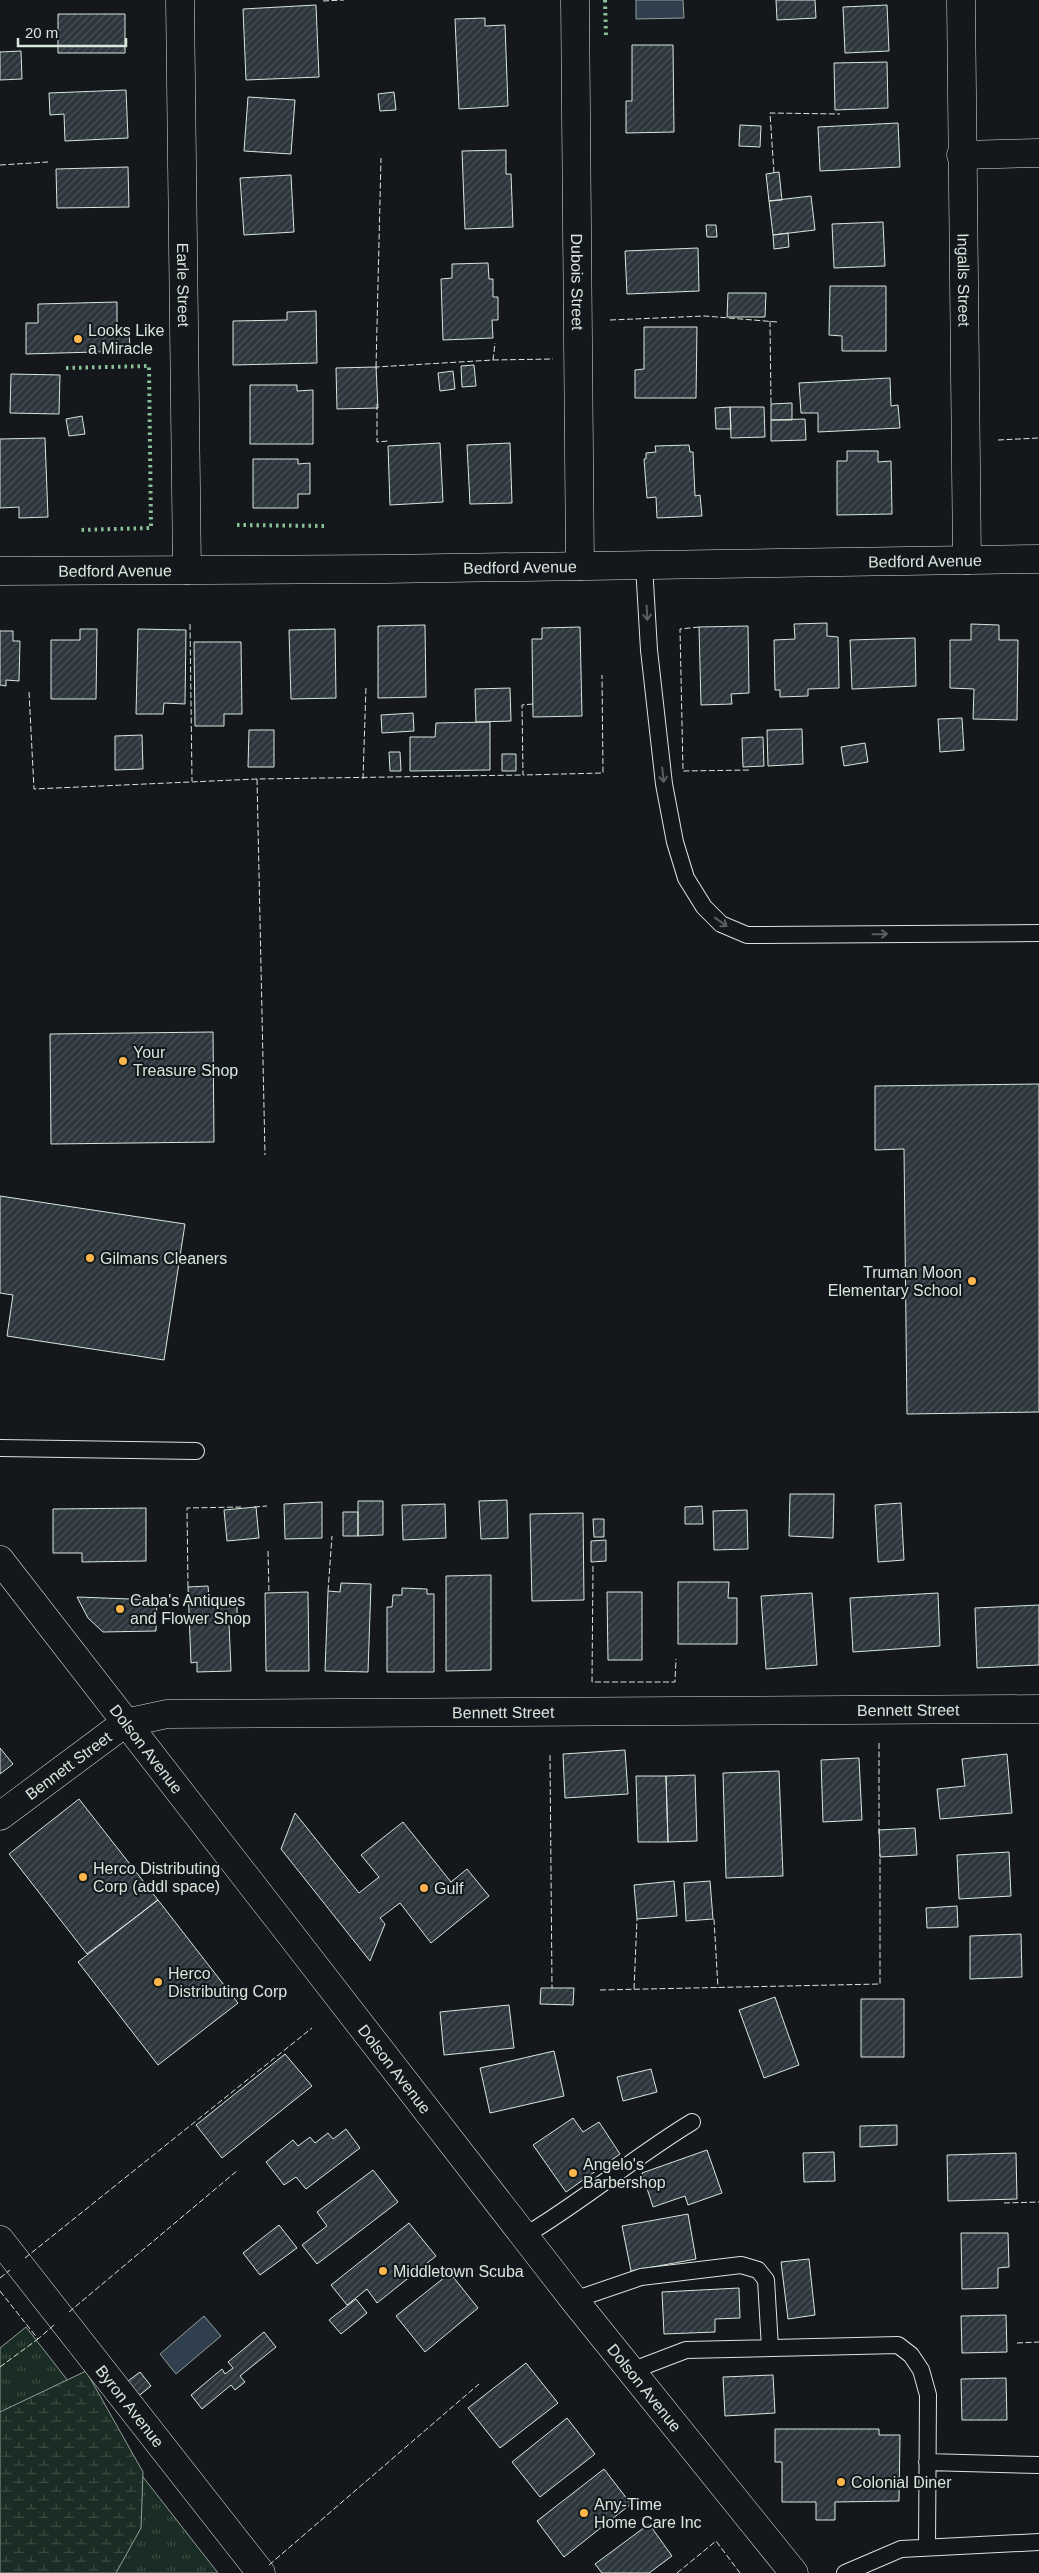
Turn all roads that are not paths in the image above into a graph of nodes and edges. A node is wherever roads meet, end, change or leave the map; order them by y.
1 (180, 0) edge
2 (574, 0) edge
3 (961, 0) edge
4 (1039, 153) edge
5 (961, 155) junction
6 (1039, 559) edge
7 (967, 560) junction
8 (644, 565) junction
9 (580, 566) junction
10 (187, 570) junction
11 (0, 571) edge
12 (1039, 932) edge
13 (0, 1448) edge
14 (196, 1451) dead end
15 (0, 1560) edge
16 (1039, 1709) edge
17 (125, 1723) junction
18 (0, 1816) edge
19 (692, 2122) dead end
20 (524, 2236) junction
21 (0, 2240) edge
22 (574, 2300) junction
23 (770, 2348) junction
24 (631, 2371) junction
25 (927, 2462) junction
26 (1039, 2465) edge
27 (1039, 2542) edge
28 (927, 2548) junction
29 (261, 2573) edge
30 (794, 2573) edge
31 (846, 2573) edge

1 - 10 street, Earle Street
2 - 9 street, Dubois Street
3 - 5 street, Ingalls Street
4 - 5 street
5 - 7 street, Ingalls Street
6 - 7 street, Bedford Avenue
7 - 8 street, Bedford Avenue
8 - 9 street, Bedford Avenue
8 -> 12 lane
9 - 10 street, Bedford Avenue
10 - 11 street, Bedford Avenue
13 - 14 lane
15 - 17 street, Dolson Avenue
16 - 17 street, Bennett Street
17 - 18 street, Bennett Street
17 - 20 street, Dolson Avenue
19 - 20 lane
20 - 22 street, Dolson Avenue
21 - 29 street, Byron Avenue
22 - 23 lane
22 - 24 street, Dolson Avenue
23 - 24 lane
23 - 25 lane
24 - 30 street, Dolson Avenue
25 - 26 lane
25 - 28 lane
27 - 28 lane
28 - 31 lane

